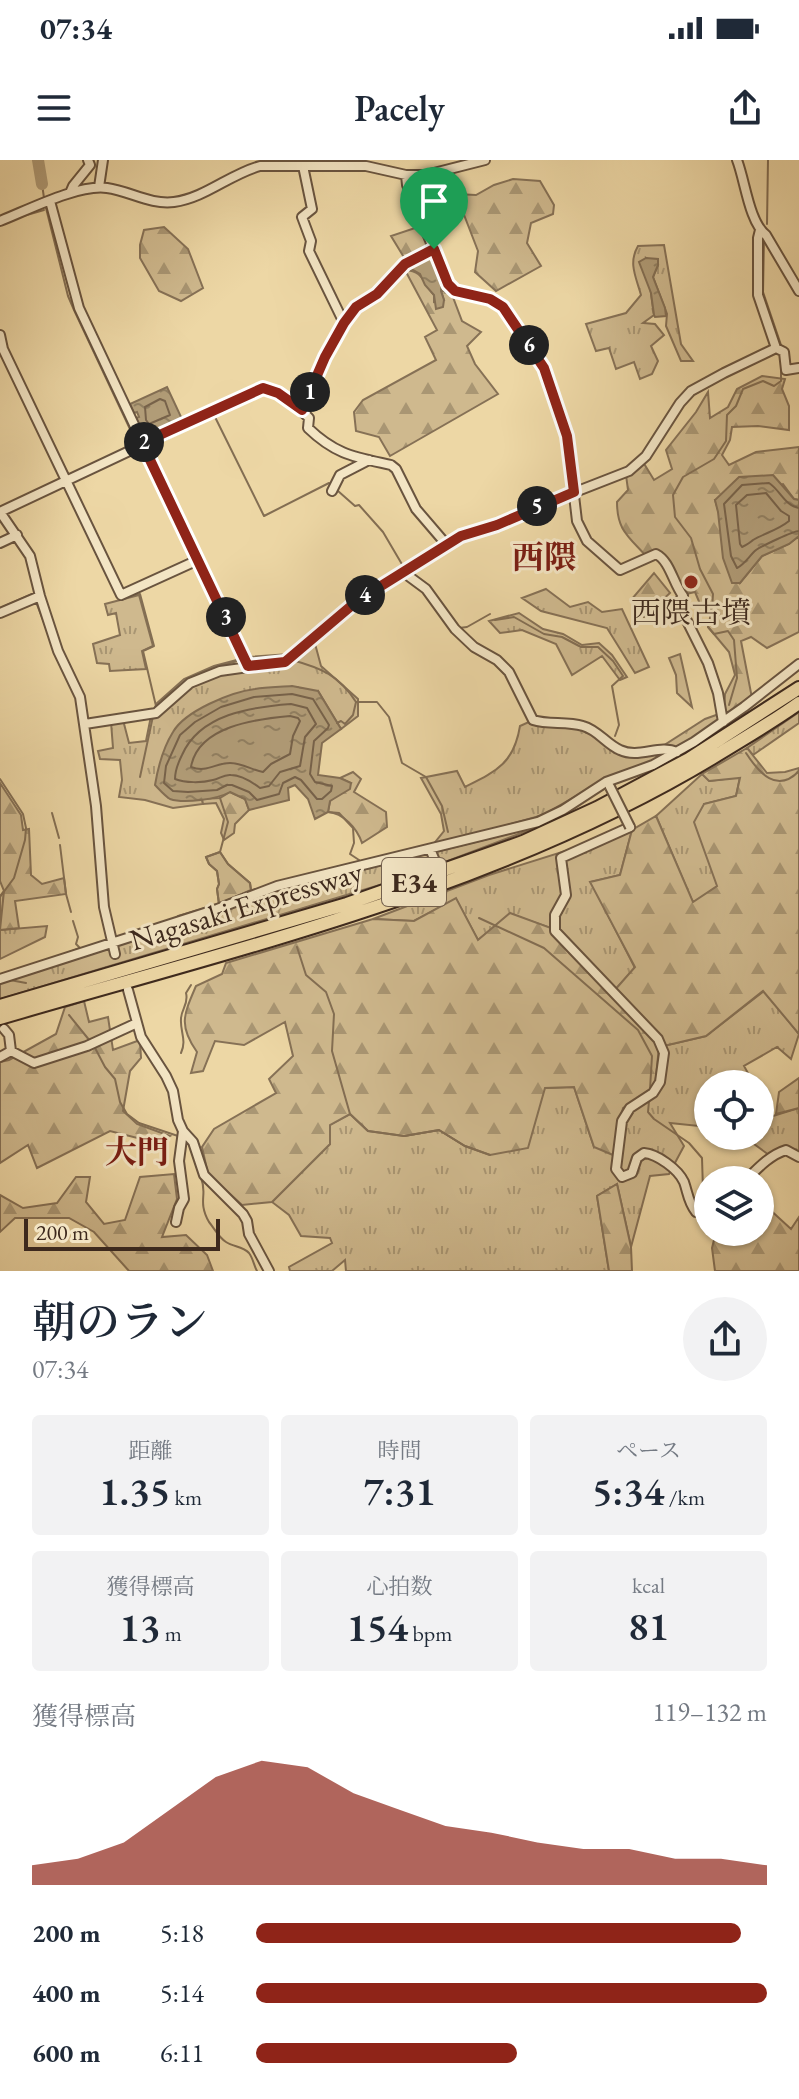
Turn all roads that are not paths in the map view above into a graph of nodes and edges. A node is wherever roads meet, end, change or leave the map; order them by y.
1 (88, 160) edge
2 (103, 160) edge
3 (485, 160) edge
4 (737, 160) edge
5 (303, 166) junction
6 (406, 175) junction
7 (99, 187) junction
8 (70, 193) junction
9 (50, 201) junction
10 (0, 221) edge
11 (760, 230) junction
12 (434, 249) junction
13 (799, 291) edge
14 (344, 323) junction
15 (0, 337) edge
16 (776, 348) junction
17 (799, 368) edge
18 (302, 410) junction
19 (138, 445) junction
20 (369, 460) junction
21 (65, 481) junction
22 (332, 491) dead end
23 (574, 492) junction
24 (17, 535) junction
25 (0, 543) edge
26 (446, 544) junction
27 (198, 560) junction
28 (403, 572) junction
29 (40, 596) junction
30 (0, 613) edge
31 (246, 662) junction
32 (799, 664) edge
33 (799, 688) edge
34 (799, 703) edge
35 (723, 722) junction
36 (85, 724) junction
37 (677, 752) junction
38 (608, 784) junction
39 (430, 849) junction
40 (436, 863) dead end
41 (112, 942) junction
42 (115, 954) dead end
43 (4, 978) edge
44 (128, 990) dead end
45 (0, 1006) edge
46 (2, 1023) edge
47 (137, 1023) junction
48 (11, 1051) junction
49 (0, 1057) edge
50 (183, 1136) junction
51 (799, 1157) edge
52 (761, 1166) edge
53 (694, 1209) edge
54 (176, 1222) dead end
55 (269, 1271) edge

1 - 8 street
2 - 7 street
3 - 6 street
4 - 11 street
5 - 6 street
5 - 7 street
5 - 14 street
6 - 12 street
7 - 8 street
8 - 9 street
9 - 10 street
9 - 19 street
11 - 13 street
11 - 16 street
12 - 14 street
12 - 23 street
14 - 18 street
15 - 21 street
16 - 17 street
16 - 23 street
18 - 19 street
18 - 20 street
19 - 21 street
19 - 27 street
20 - 22 street
20 - 26 street
21 - 24 street
21 - 27 street
23 - 26 street
23 - 35 street
24 - 25 street
24 - 29 street
26 - 28 street
27 - 31 street
28 - 31 street
28 - 37 street
29 - 30 street
29 - 36 street
31 - 36 street
32 - 35 street
33 - 45 highway, Nagasaki Expressway / E34
34 - 46 highway, Nagasaki Expressway / E34
35 - 37 street
36 - 41 street
37 - 38 street
38 - 39 street
38 - 53 street, bridge
39 - 40 street
39 - 41 street
41 - 42 street
41 - 43 street
44 - 47 street
46 - 48 street
47 - 48 street
47 - 50 street
48 - 49 street
50 - 54 street
50 - 55 street
51 - 52 street

